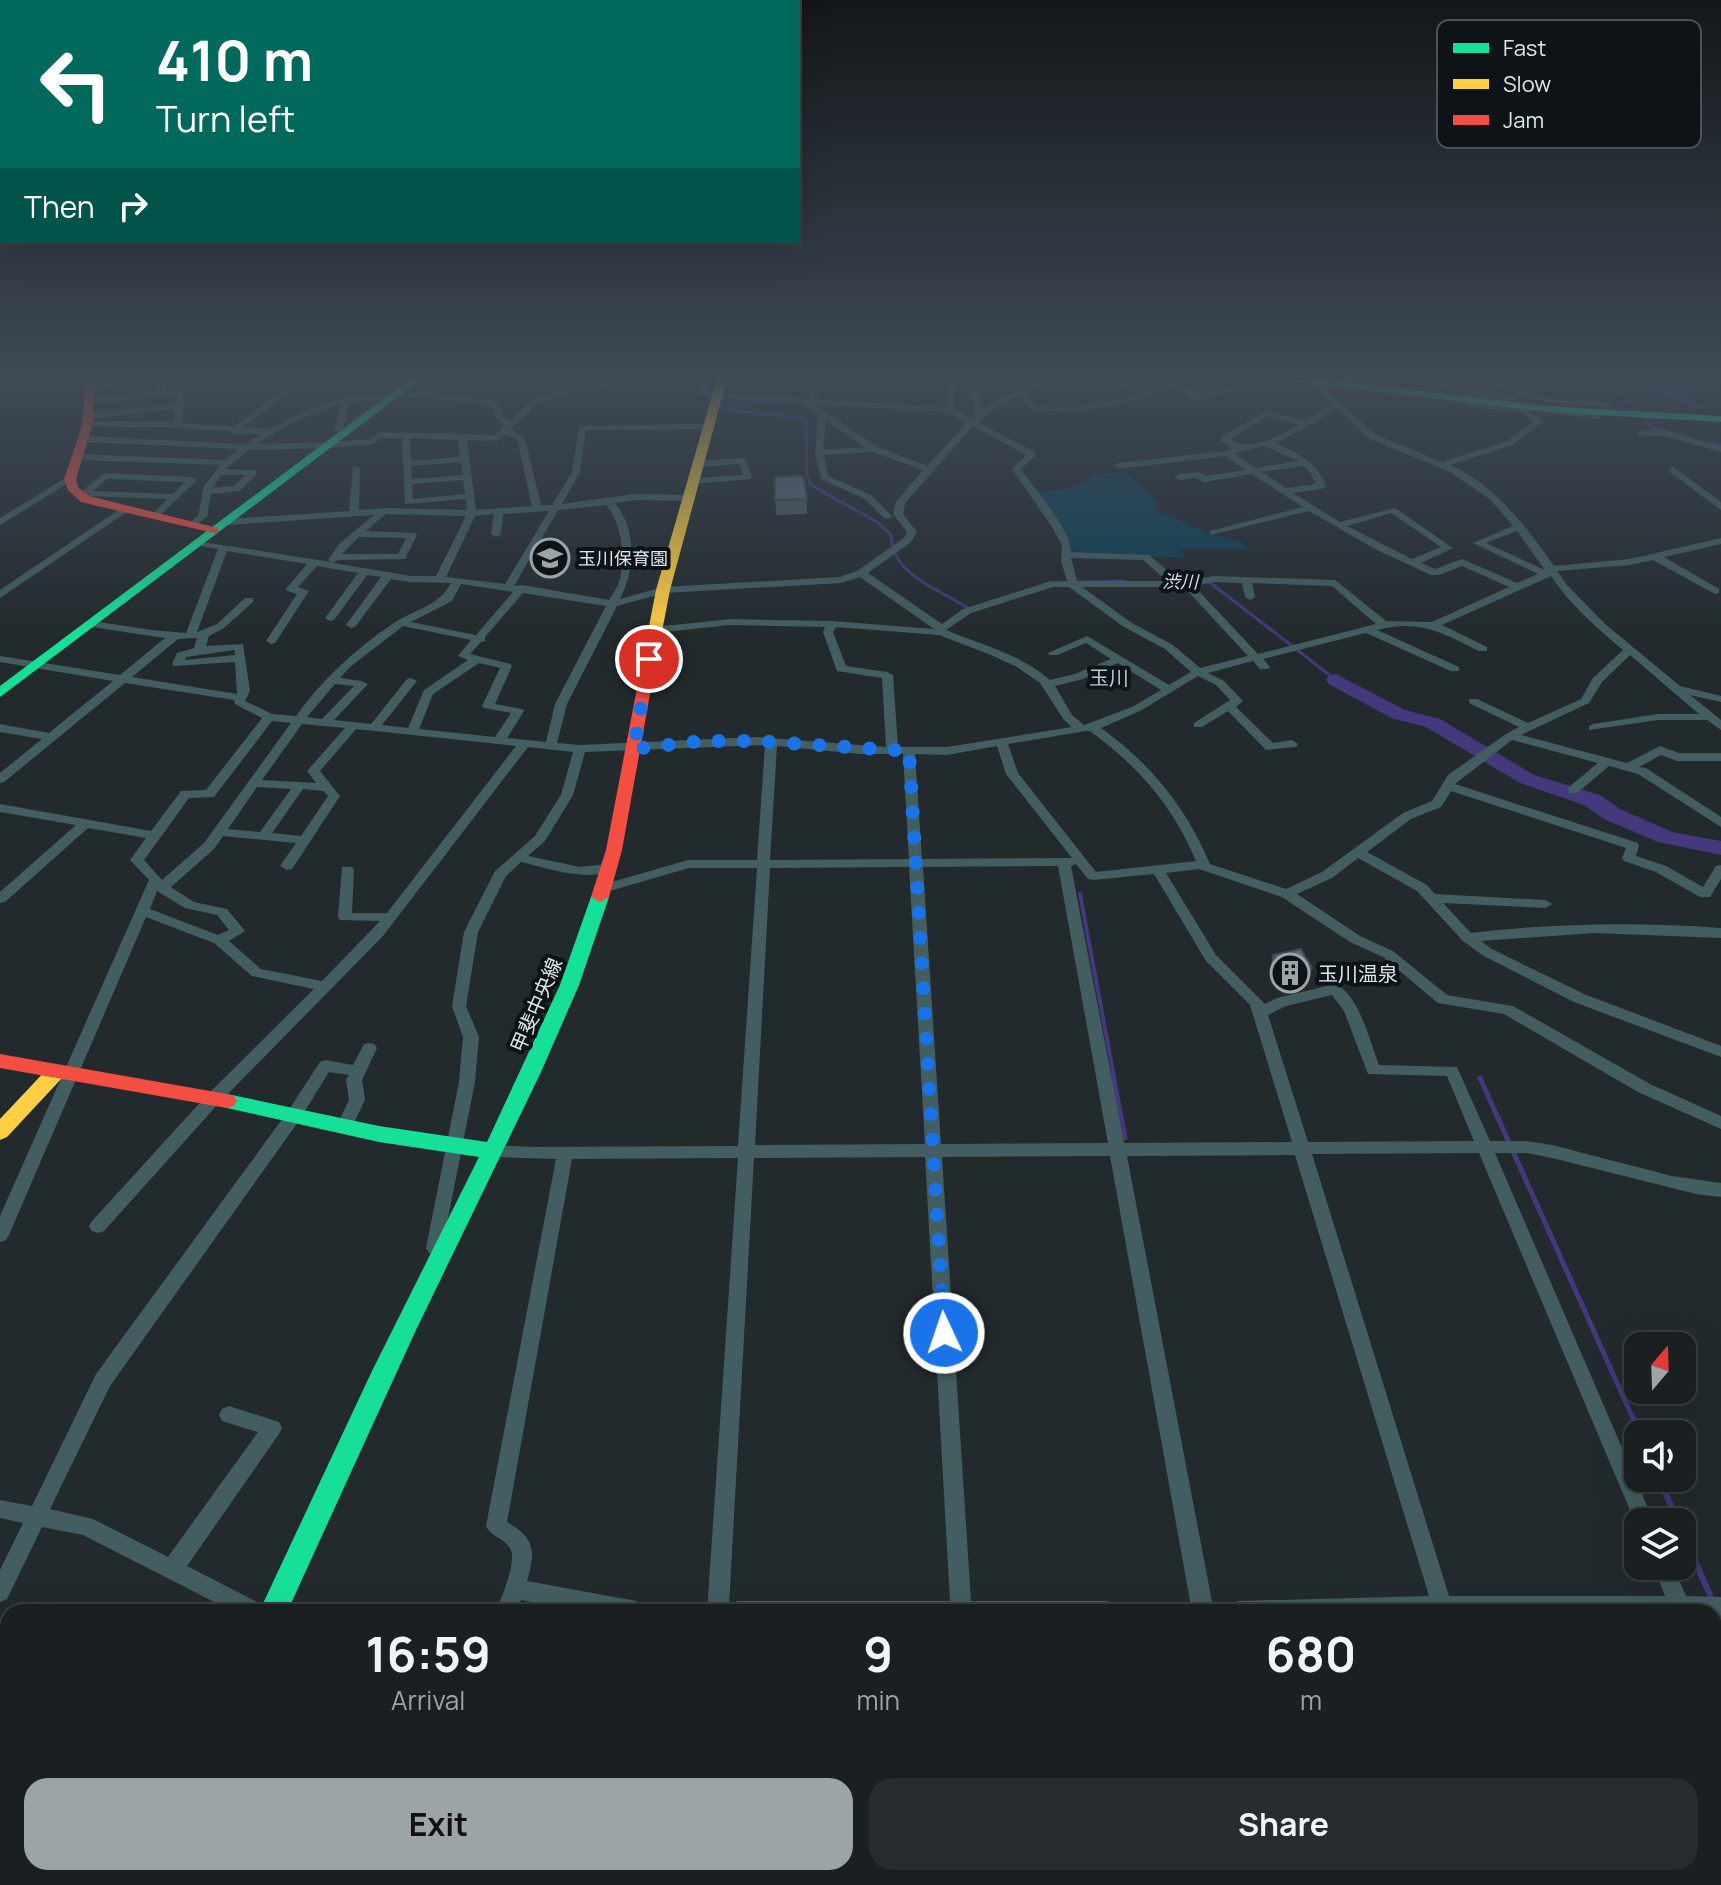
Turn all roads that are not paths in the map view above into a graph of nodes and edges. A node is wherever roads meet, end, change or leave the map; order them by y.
1 (74, 463) edge
2 (155, 463) edge
3 (228, 463) edge
4 (307, 463) edge
5 (419, 463) edge
6 (465, 463) edge
7 (527, 463) edge
8 (577, 463) edge
9 (698, 463) edge
10 (737, 463) edge
11 (743, 463) edge
12 (821, 463) edge
13 (911, 463) edge
14 (936, 463) edge
15 (1022, 463) edge
16 (1144, 463) edge
17 (1242, 463) edge
18 (1304, 463) joint
19 (1437, 463) edge
20 (1449, 463) edge
21 (407, 464) joint
22 (1442, 465) junction
23 (1118, 466) dead end
24 (356, 468) dead end
25 (930, 470) junction
26 (1252, 470) junction
27 (1673, 470) dead end
28 (221, 472) junction
29 (139, 477) junction
30 (467, 477) junction
31 (1179, 477) dead end
32 (70, 479) junction
33 (693, 481) junction
34 (408, 482) junction
35 (208, 491) junction
36 (1286, 491) junction
37 (83, 494) junction
38 (470, 496) junction
39 (175, 497) junction
40 (608, 501) junction
41 (557, 506) junction
42 (1721, 507) edge
43 (537, 508) junction
44 (1311, 508) junction
45 (126, 509) junction
46 (384, 511) junction
47 (499, 511) junction
48 (354, 513) junction
49 (472, 513) junction
50 (156, 516) junction
51 (888, 517) dead end
52 (0, 522) edge
53 (191, 525) junction
54 (1339, 525) junction
55 (1519, 527) junction
56 (222, 533) junction
57 (1213, 533) dead end
58 (358, 534) junction
59 (496, 534) dead end
60 (1721, 541) edge
61 (1068, 555) junction
62 (1656, 557) junction
63 (333, 561) junction
64 (315, 562) junction
65 (1412, 563) junction
66 (365, 571) junction
67 (1550, 571) junction
68 (861, 573) junction
69 (388, 575) junction
70 (439, 580) junction
71 (458, 580) junction
72 (1246, 580) junction
73 (1071, 582) junction
74 (1182, 584) junction
75 (508, 587) junction
76 (1518, 587) junction
77 (522, 588) junction
78 (663, 590) junction
79 (1715, 591) dead end
80 (0, 595) edge
81 (1250, 597) dead end
82 (249, 600) dead end
83 (614, 604) junction
84 (330, 618) dead end
85 (402, 623) junction
86 (92, 624) junction
87 (832, 624) junction
88 (351, 625) dead end
89 (1384, 625) junction
90 (1434, 625) junction
91 (1366, 629) junction
92 (655, 630) junction
93 (941, 631) junction
94 (197, 633) junction
95 (176, 635) junction
96 (481, 639) junction
97 (271, 641) dead end
98 (1483, 649) dead end
99 (199, 650) junction
100 (1628, 651) junction
101 (1053, 653) dead end
102 (241, 658) junction
103 (1253, 658) junction
104 (0, 659) edge
105 (477, 659) junction
106 (1119, 659) junction
107 (37, 665) junction
108 (1264, 667) dead end
109 (1455, 669) dead end
110 (1198, 672) junction
111 (124, 679) junction
112 (332, 680) junction
113 (411, 681) dead end
114 (1048, 684) junction
115 (1676, 688) junction
116 (1169, 690) junction
117 (402, 692) junction
118 (0, 693) edge
119 (427, 694) junction
120 (241, 698) junction
121 (1721, 699) edge
122 (1473, 701) dead end
123 (1229, 706) junction
124 (269, 717) junction
125 (1709, 717) junction
126 (299, 720) junction
127 (325, 723) junction
128 (1198, 725) dead end
129 (1721, 726) edge
130 (352, 727) junction
131 (1527, 727) junction
132 (0, 728) edge
133 (1087, 728) junction
134 (1593, 728) dead end
135 (373, 729) junction
136 (412, 733) junction
137 (1510, 736) junction
138 (52, 737) junction
139 (498, 742) junction
140 (771, 742) junction
141 (1001, 742) junction
142 (525, 743) junction
143 (1292, 744) dead end
144 (551, 745) junction
145 (580, 749) junction
146 (634, 749) junction
147 (900, 751) junction
148 (1721, 757) edge
149 (1606, 762) junction
150 (1628, 768) junction
151 (0, 779) edge
152 (254, 783) junction
153 (299, 786) junction
154 (1449, 786) junction
155 (326, 787) junction
156 (1573, 790) dead end
157 (0, 808) edge
158 (86, 823) junction
159 (1721, 823) edge
160 (219, 832) junction
161 (155, 836) junction
162 (264, 836) junction
163 (305, 840) junction
164 (1359, 853) junction
165 (519, 858) junction
166 (764, 862) junction
167 (916, 862) junction
168 (1072, 862) junction
169 (287, 866) dead end
170 (1204, 866) junction
171 (609, 868) junction
172 (1721, 869) edge
173 (347, 870) dead end
174 (1158, 870) junction
175 (158, 887) junction
176 (603, 889) junction
177 (1287, 894) junction
178 (1430, 898) junction
179 (0, 899) edge
180 (1545, 904) dead end
181 (142, 911) junction
182 (390, 917) junction
183 (1721, 933) edge
184 (1468, 938) junction
185 (219, 940) junction
186 (324, 986) junction
187 (1260, 1013) junction
188 (369, 1048) dead end
189 (1721, 1052) edge
190 (0, 1061) edge
191 (358, 1071) junction
192 (62, 1075) junction
193 (213, 1099) junction
194 (292, 1118) junction
195 (1721, 1123) edge
196 (344, 1127) junction
197 (0, 1132) edge
198 (454, 1145) junction
199 (1484, 1146) junction
200 (1117, 1148) junction
201 (1302, 1148) junction
202 (933, 1149) junction
203 (492, 1151) junction
204 (747, 1151) junction
205 (565, 1152) junction
206 (1721, 1190) edge
207 (98, 1226) dead end
208 (0, 1235) edge
209 (430, 1276) junction
210 (229, 1415) dead end
211 (1638, 1508) edge
212 (1, 1511) edge
213 (37, 1515) junction
214 (173, 1568) junction
215 (1669, 1580) edge
216 (516, 1589) junction
217 (0, 1592) edge
218 (241, 1604) edge
219 (277, 1604) edge
220 (510, 1604) edge
221 (594, 1604) edge
222 (719, 1604) edge
223 (961, 1604) edge
224 (1202, 1604) edge
225 (1441, 1604) edge
226 (1679, 1604) edge

1 - 32 main road
2 - 29 street
3 - 28 street
4 - 56 main road
5 - 21 street
6 - 30 street
7 - 43 street
8 - 41 street
9 - 33 main road, 甲斐中央線
10 - 33 street
11 - 33 street
12 - 51 street
13 - 25 street
14 - 25 street
15 - 61 street
16 - 23 street
17 - 26 street
18 - 26 street
18 - 36 street
19 - 22 street
20 - 22 street
21 - 34 street
22 - 55 street
24 - 48 street
25 - 68 street
26 - 31 street
26 - 36 street
27 - 42 street
28 - 35 street
28 - 35 street
29 - 37 street
29 - 39 street
30 - 34 street
30 - 38 street
32 - 37 main road
32 - 52 street
33 - 40 street
33 - 78 main road, 甲斐中央線
34 - 38 street
35 - 53 street
36 - 44 street
37 - 39 street
37 - 45 main road
38 - 49 street
39 - 50 street
40 - 41 street
40 - 83 street
41 - 43 street
41 - 75 street
43 - 47 street
44 - 54 street
44 - 57 street
45 - 50 main road
45 - 80 street
46 - 48 street
46 - 49 street
46 - 58 street
47 - 49 street
47 - 59 street
48 - 56 street
49 - 70 street
50 - 53 main road
53 - 56 main road
54 - 65 street
54 - 65 street
55 - 67 street
55 - 67 street
56 - 64 street
56 - 86 main road
56 - 94 street
58 - 63 street
58 - 63 street
60 - 62 street
61 - 73 street
61 - 74 street
62 - 67 street
62 - 79 street
63 - 64 street
63 - 66 street
64 - 97 street
65 - 76 street
66 - 69 street
66 - 84 street
67 - 76 street
67 - 100 street
68 - 78 street
68 - 93 street
69 - 70 street
69 - 88 street
70 - 71 street
71 - 75 street
71 - 85 street
72 - 74 street
72 - 81 street
72 - 89 street
73 - 74 street
73 - 93 street
73 - 110 street
74 - 103 street
75 - 77 street
76 - 90 street
77 - 83 street
77 - 96 street
78 - 83 street
78 - 92 main road, 甲斐中央線
82 - 94 street
83 - 144 street
85 - 96 street
85 - 112 street
86 - 95 street
86 - 107 main road
87 - 92 street
87 - 93 street
87 - 147 street
89 - 90 street
89 - 91 street
90 - 98 street
91 - 103 street
91 - 109 street
92 - 146 main road, 甲斐中央線
93 - 114 street
94 - 95 street
94 - 99 street
95 - 111 street
96 - 105 street
99 - 102 street
99 - 102 street
100 - 115 street
100 - 131 street
101 - 106 street
102 - 120 street
103 - 108 street
103 - 110 street
104 - 107 street
105 - 119 street
105 - 139 street
106 - 114 street
106 - 116 street
107 - 111 street
107 - 118 main road
110 - 116 street
110 - 123 street
111 - 120 street
111 - 138 street
112 - 126 street
112 - 127 street
113 - 117 street
114 - 133 street
115 - 121 street
115 - 125 street
116 - 133 street
117 - 119 street
117 - 135 street
119 - 136 street
120 - 124 street
122 - 131 street
123 - 128 street
123 - 143 street
124 - 126 street
124 - 161 street
125 - 129 street
125 - 134 street
126 - 127 street
126 - 152 street
127 - 130 street
130 - 135 street
130 - 155 street
131 - 137 street
132 - 138 street
133 - 141 street
133 - 170 street
135 - 136 street
136 - 139 street
137 - 149 street
137 - 154 street
138 - 151 street
139 - 142 street
140 - 146 street
140 - 147 street
140 - 166 street
141 - 147 street
141 - 168 street
142 - 144 street
142 - 182 street
144 - 145 street
145 - 146 street
145 - 165 street
146 - 171 main road, 甲斐中央線
147 - 167 street
148 - 150 street
149 - 150 street
149 - 156 street
150 - 159 street
152 - 153 street
152 - 160 street
153 - 155 street
153 - 162 street
154 - 164 street
154 - 172 street
155 - 163 street
157 - 158 street
158 - 161 street
158 - 179 street
160 - 162 street
160 - 175 street
161 - 175 street
162 - 163 street
163 - 169 street
164 - 177 street
164 - 178 street
165 - 171 street
165 - 198 street
166 - 167 street
166 - 176 street
166 - 204 street
167 - 168 street
167 - 202 street
168 - 174 street
168 - 200 street
170 - 174 street
170 - 177 street
171 - 176 main road, 甲斐中央線
173 - 182 street
174 - 187 street
175 - 181 street
175 - 185 street
176 - 203 main road, 甲斐中央線
177 - 195 street
178 - 180 street
178 - 184 street
181 - 185 street
181 - 192 street
182 - 186 street
183 - 184 street
184 - 189 street
185 - 186 street
186 - 193 street
187 - 199 street
187 - 201 street
188 - 191 street
190 - 192 main road
191 - 194 street
191 - 196 street
192 - 193 main road
192 - 197 main road
192 - 208 street
193 - 194 main road
193 - 207 street
194 - 196 main road
194 - 213 street
196 - 198 main road
198 - 203 main road
198 - 209 street
199 - 201 street
199 - 206 street
199 - 211 street
200 - 201 street
200 - 202 street
200 - 224 street
201 - 225 street
202 - 204 street
202 - 223 street
203 - 205 street
203 - 209 main road, 甲斐中央線
204 - 205 street
204 - 222 street
205 - 216 street
209 - 219 main road, 甲斐中央線
210 - 214 street
212 - 213 street
213 - 214 street
213 - 217 street
214 - 218 street
215 - 226 street
216 - 220 street
216 - 221 street

